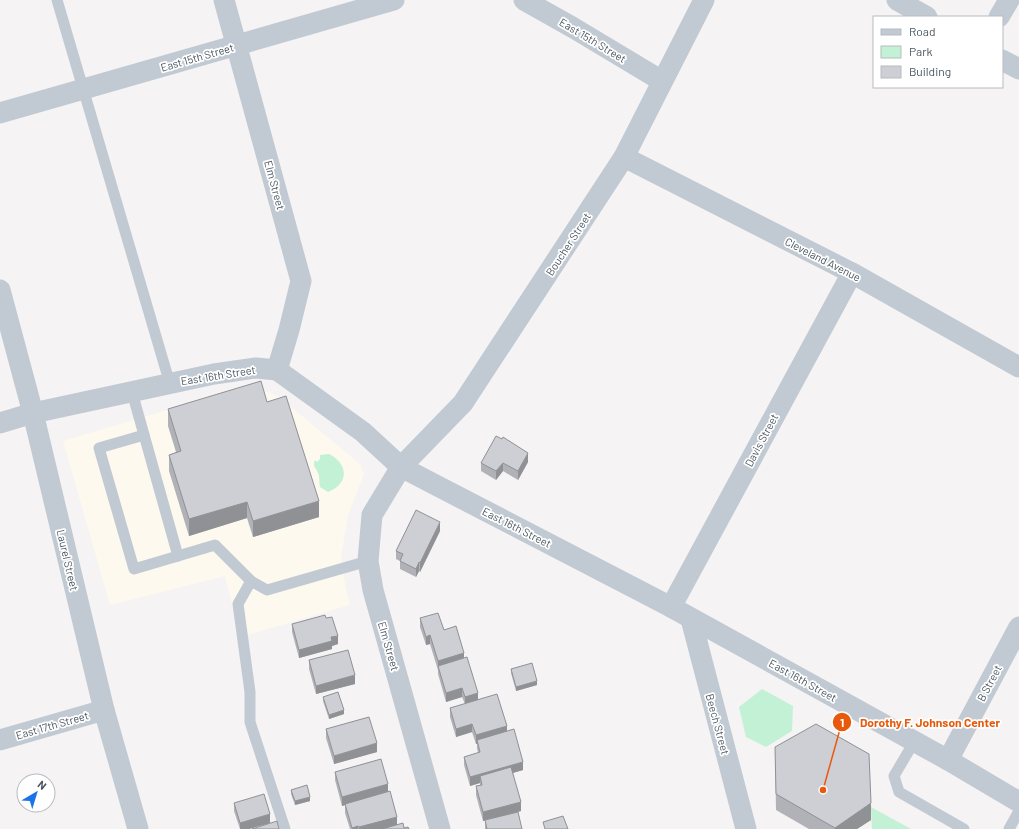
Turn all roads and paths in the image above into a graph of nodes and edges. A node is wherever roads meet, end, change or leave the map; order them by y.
1 (57, 0) edge
2 (224, 0) edge
3 (394, 0) edge
4 (524, 0) edge
5 (704, 0) edge
6 (897, 0) edge
7 (1009, 0) edge
8 (925, 16) edge
9 (1000, 16) edge
10 (237, 46) junction
11 (1003, 61) edge
12 (1019, 69) edge
13 (662, 81) junction
14 (83, 89) junction
15 (0, 113) edge
16 (624, 157) junction
17 (852, 273) junction
18 (0, 290) edge
19 (1019, 367) edge
20 (277, 370) junction
21 (170, 384) junction
22 (132, 392) junction
23 (33, 413) junction
24 (0, 423) edge
25 (144, 435) junction
26 (401, 467) junction
27 (178, 556) junction
28 (368, 561) junction
29 (251, 581) junction
30 (671, 607) junction
31 (691, 619) junction
32 (1019, 627) edge
33 (104, 710) junction
34 (0, 740) edge
35 (914, 742) junction
36 (948, 760) junction
37 (1019, 802) edge
38 (1019, 811) edge
39 (138, 829) edge
40 (285, 829) edge
41 (440, 829) edge
42 (746, 829) edge
43 (964, 829) edge
44 (1009, 829) edge

1 - 14 lane
2 - 10 street, Elm Street
3 - 10 street, East 15th Street
4 - 13 street, East 15th Street
5 - 13 street, Boucher Street
6 - 8 street
7 - 9 street
10 - 14 street, East 15th Street
10 - 20 street, Elm Street
11 - 12 street
13 - 16 street, Boucher Street
14 - 15 street, East 15th Street
14 - 21 lane
16 - 17 street, Cleveland Avenue
16 - 26 street, Boucher Street
17 - 19 street, Cleveland Avenue
17 - 30 street, Davis Street
18 - 23 street, Laurel Street
20 - 21 street, East 16th Street
20 - 26 street, East 16th Street
21 - 22 street, East 16th Street
22 - 23 street, East 16th Street
22 - 25 lane
23 - 24 street, East 16th Street
23 - 33 street, Laurel Street
25 - 27 lane
25 - 27 lane
26 - 28 street, Elm Street
26 - 30 street, East 16th Street
27 - 29 lane
28 - 29 lane
28 - 41 street, Elm Street
29 - 40 lane
30 - 31 street, East 16th Street
31 - 35 street, East 16th Street
31 - 42 street, Beech Street
32 - 36 street, B Street
33 - 34 street, East 17th Street
33 - 39 street, Laurel Street
35 - 36 street, East 16th Street
35 - 43 lane
36 - 37 street, East 16th Street
38 - 44 lane

